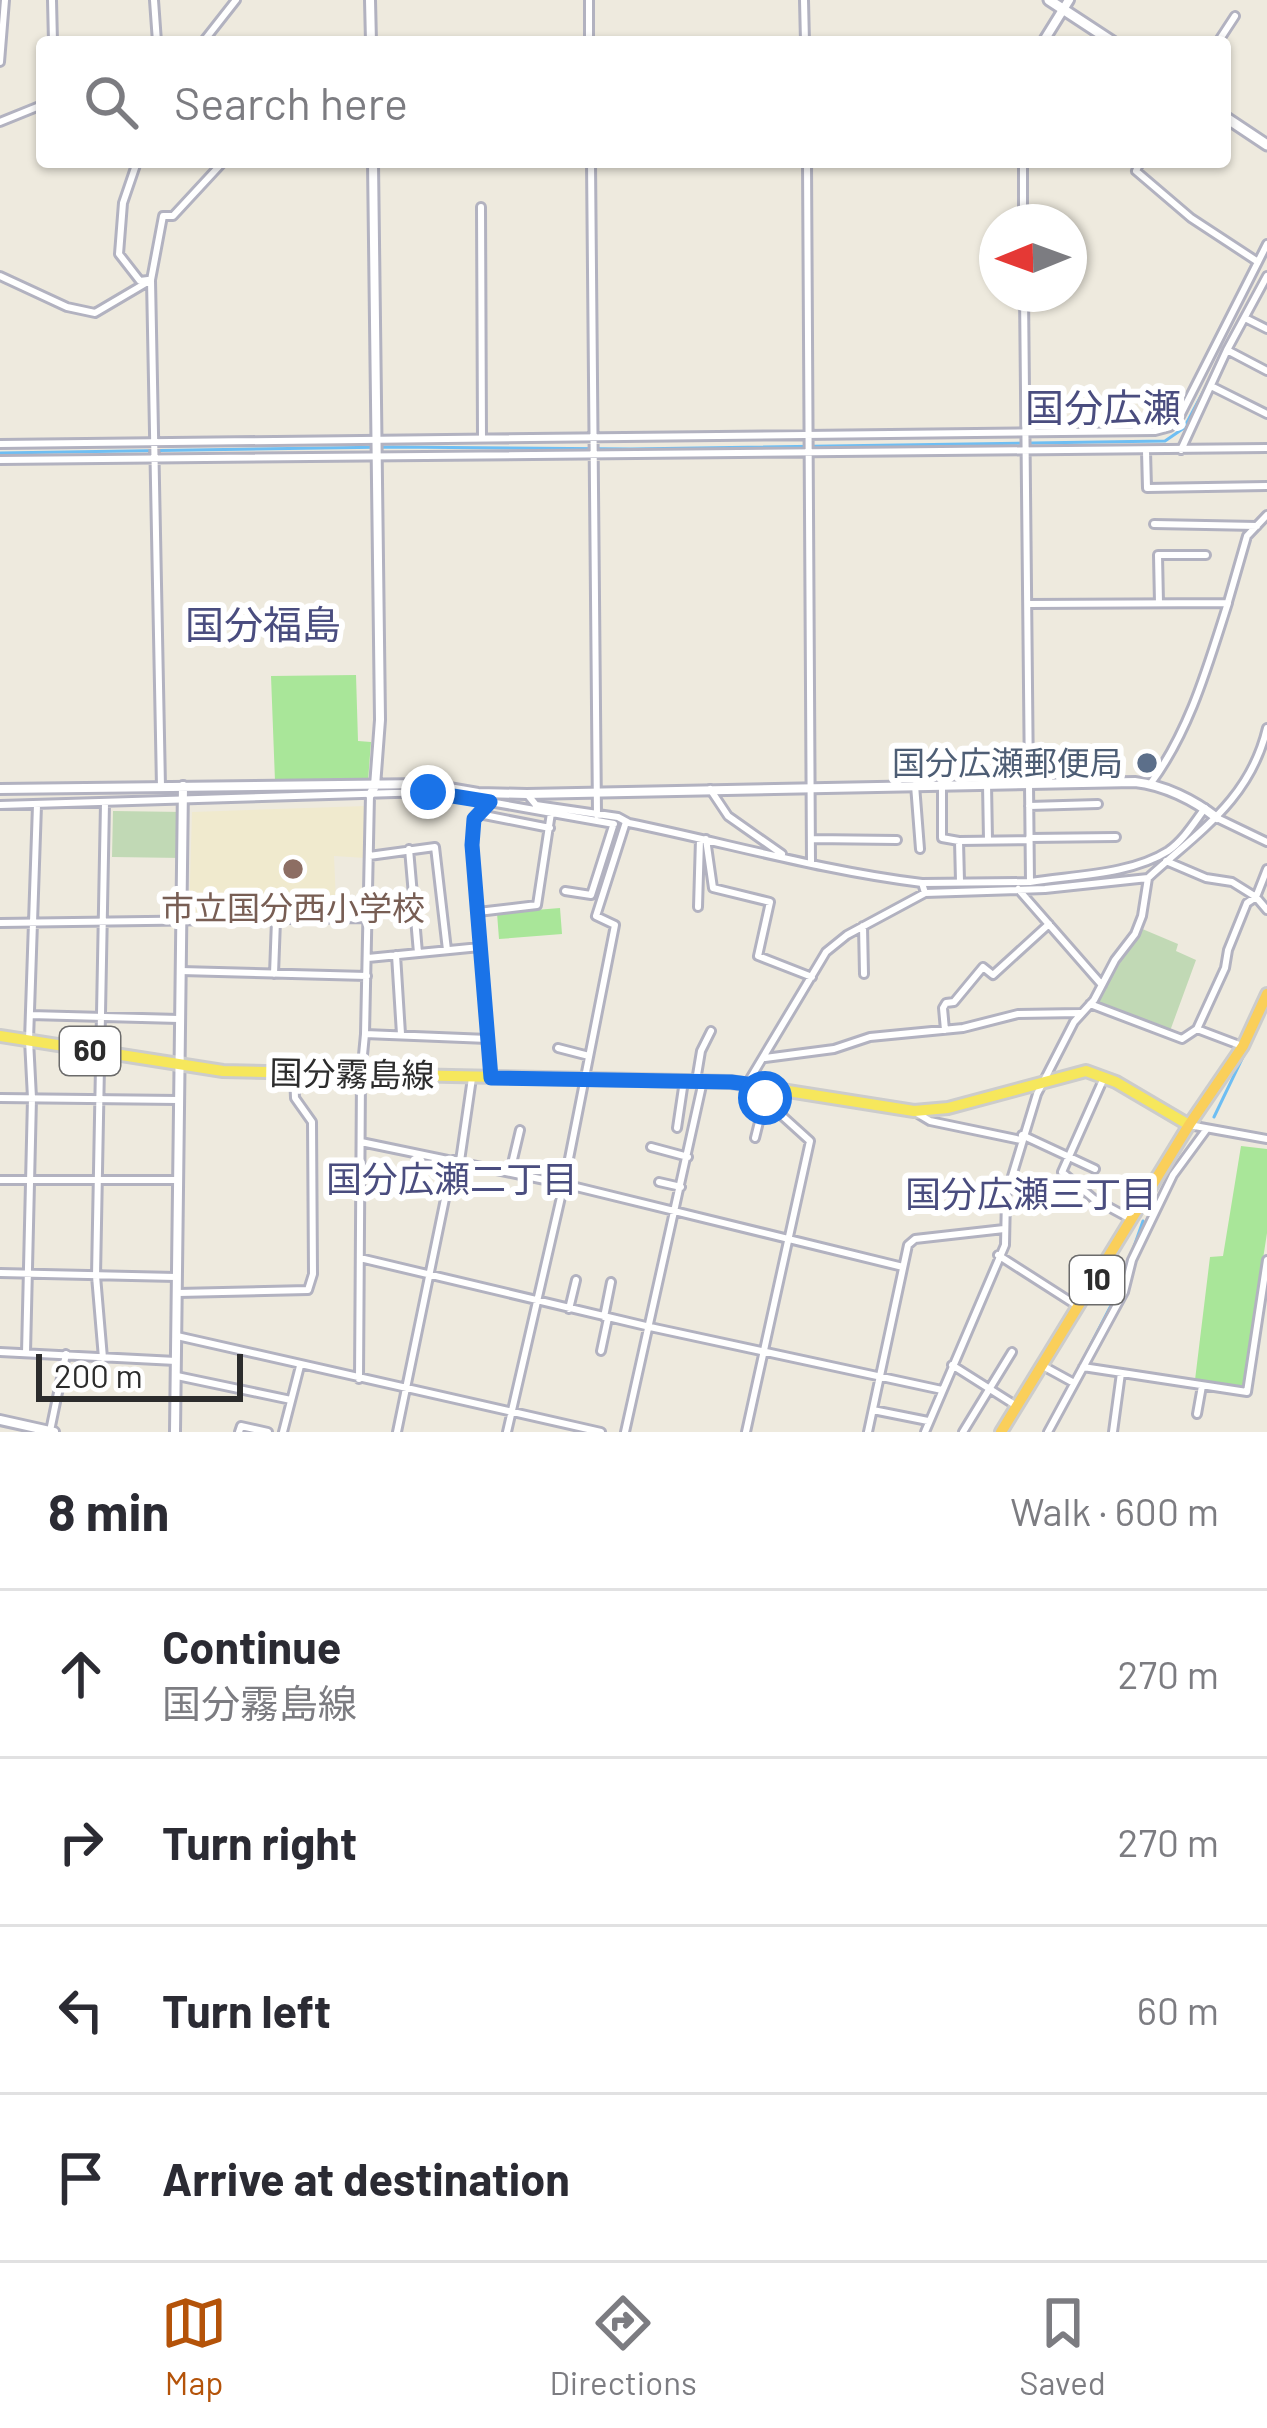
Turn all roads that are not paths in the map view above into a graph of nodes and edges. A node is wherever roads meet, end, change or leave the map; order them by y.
1 (5, 0) edge
2 (52, 0) edge
3 (154, 0) edge
4 (236, 0) edge
5 (370, 0) edge
6 (589, 0) edge
7 (805, 0) edge
8 (1049, 0) edge
9 (1066, 4) edge
10 (1235, 16) dead end
11 (53, 36) edge
12 (157, 36) edge
13 (208, 36) edge
14 (371, 36) edge
15 (589, 36) edge
16 (805, 36) edge
17 (1046, 36) edge
18 (1106, 36) edge
19 (1222, 36) edge
20 (0, 62) edge
21 (36, 107) edge
22 (0, 122) edge
23 (1231, 122) edge
24 (1267, 145) edge
25 (135, 168) edge
26 (217, 168) edge
27 (373, 168) edge
28 (590, 168) edge
29 (806, 168) edge
30 (1023, 168) edge
31 (1137, 168) edge
32 (1023, 204) edge
33 (481, 207) dead end
34 (1267, 244) edge
35 (1258, 262) junction
36 (0, 276) edge
37 (1267, 276) edge
38 (151, 280) junction
39 (1024, 312) edge
40 (1245, 318) junction
41 (1267, 329) edge
42 (1227, 350) junction
43 (1267, 371) edge
44 (1210, 386) junction
45 (1267, 414) edge
46 (1025, 433) junction
47 (809, 436) junction
48 (482, 438) junction
49 (376, 439) junction
50 (593, 440) junction
51 (0, 444) edge
52 (156, 444) junction
53 (1026, 448) junction
54 (1267, 448) edge
55 (809, 450) junction
56 (1181, 450) junction
57 (1146, 451) junction
58 (593, 454) junction
59 (376, 457) junction
60 (157, 458) junction
61 (0, 460) edge
62 (1267, 486) edge
63 (1267, 514) edge
64 (1154, 524) dead end
65 (1257, 526) junction
66 (1206, 555) dead end
67 (1159, 603) junction
68 (1228, 603) junction
69 (1028, 604) junction
70 (1266, 732) edge
71 (1029, 783) junction
72 (1151, 783) junction
73 (941, 784) junction
74 (987, 784) junction
75 (915, 785) junction
76 (183, 786) junction
77 (812, 786) junction
78 (160, 787) junction
79 (0, 789) edge
80 (710, 789) junction
81 (373, 790) junction
82 (598, 790) junction
83 (527, 794) junction
84 (477, 795) junction
85 (183, 800) junction
86 (490, 802) junction
87 (105, 803) junction
88 (1097, 804) dead end
89 (0, 805) edge
90 (38, 805) junction
91 (1029, 806) junction
92 (535, 808) junction
93 (1205, 808) junction
94 (551, 813) junction
95 (479, 814) junction
96 (596, 815) junction
97 (1216, 818) junction
98 (619, 821) junction
99 (550, 827) junction
100 (1116, 837) dead end
101 (703, 838) junction
102 (811, 839) junction
103 (1029, 839) junction
104 (897, 840) dead end
105 (988, 840) junction
106 (958, 841) junction
107 (1267, 842) edge
108 (409, 848) junction
109 (920, 848) dead end
110 (369, 856) junction
111 (793, 859) junction
112 (1166, 861) junction
113 (811, 862) junction
114 (1267, 869) edge
115 (1148, 878) junction
116 (960, 880) junction
117 (1030, 882) junction
118 (922, 883) junction
119 (1018, 889) junction
120 (565, 891) dead end
121 (926, 893) junction
122 (1256, 897) junction
123 (698, 907) dead end
124 (1267, 910) edge
125 (478, 912) junction
126 (368, 918) junction
127 (104, 919) junction
128 (276, 920) junction
129 (36, 921) junction
130 (182, 921) junction
131 (0, 923) edge
132 (1049, 924) junction
133 (863, 926) junction
134 (481, 947) junction
135 (447, 950) junction
136 (418, 953) junction
137 (397, 955) junction
138 (368, 958) junction
139 (181, 971) junction
140 (274, 974) junction
141 (865, 974) dead end
142 (367, 976) junction
143 (812, 977) junction
144 (1102, 985) junction
145 (1267, 994) edge
146 (1090, 1004) junction
147 (1082, 1013) junction
148 (30, 1015) junction
149 (100, 1018) junction
150 (179, 1018) junction
151 (1197, 1029) junction
152 (945, 1030) junction
153 (711, 1031) dead end
154 (365, 1034) junction
155 (401, 1034) junction
156 (0, 1036) edge
157 (488, 1039) junction
158 (29, 1040) junction
159 (1243, 1046) junction
160 (558, 1048) dead end
161 (100, 1053) junction
162 (589, 1056) junction
163 (765, 1058) junction
164 (180, 1067) junction
165 (294, 1074) junction
166 (361, 1076) junction
167 (1104, 1076) junction
168 (473, 1077) junction
169 (491, 1078) junction
170 (584, 1079) junction
171 (1043, 1080) junction
172 (694, 1081) junction
173 (747, 1084) junction
174 (0, 1098) edge
175 (32, 1098) junction
176 (765, 1098) junction
177 (99, 1100) junction
178 (178, 1100) junction
179 (914, 1111) junction
180 (1190, 1125) junction
181 (677, 1128) dead end
182 (520, 1130) dead end
183 (1205, 1130) junction
184 (755, 1138) dead end
185 (1022, 1138) junction
186 (1267, 1139) edge
187 (361, 1142) junction
188 (651, 1148) dead end
189 (1070, 1155) junction
190 (688, 1157) junction
191 (453, 1160) junction
192 (1095, 1169) dead end
193 (510, 1172) junction
194 (0, 1180) edge
195 (31, 1180) junction
196 (178, 1180) junction
197 (98, 1181) junction
198 (659, 1182) dead end
199 (564, 1184) junction
200 (681, 1187) junction
201 (1147, 1211) junction
202 (676, 1213) junction
203 (1133, 1220) junction
204 (1004, 1228) junction
205 (786, 1240) junction
206 (998, 1255) junction
207 (359, 1258) junction
208 (1267, 1260) edge
209 (903, 1268) junction
210 (0, 1273) edge
211 (26, 1273) junction
212 (428, 1275) junction
213 (96, 1276) junction
214 (178, 1277) junction
215 (576, 1280) dead end
216 (611, 1282) dead end
217 (178, 1293) junction
218 (537, 1301) junction
219 (1080, 1308) junction
220 (569, 1309) junction
221 (606, 1317) junction
222 (650, 1328) junction
223 (177, 1336) junction
224 (601, 1351) dead end
225 (0, 1352) edge
226 (766, 1352) junction
227 (1012, 1352) dead end
228 (26, 1353) junction
229 (66, 1354) junction
230 (103, 1358) junction
231 (176, 1361) junction
232 (300, 1365) junction
233 (952, 1365) junction
234 (1043, 1366) junction
235 (1083, 1367) junction
236 (1121, 1373) junction
237 (176, 1376) junction
238 (880, 1377) junction
239 (359, 1379) junction
240 (1074, 1383) junction
241 (1202, 1386) junction
242 (405, 1387) junction
243 (991, 1389) junction
244 (942, 1390) junction
245 (291, 1400) junction
246 (1016, 1406) junction
247 (873, 1410) junction
248 (512, 1413) junction
249 (1197, 1414) dead end
250 (0, 1420) edge
251 (930, 1421) junction
252 (52, 1432) edge
253 (175, 1432) edge
254 (239, 1432) edge
255 (268, 1432) edge
256 (283, 1432) edge
257 (397, 1432) edge
258 (507, 1432) edge
259 (601, 1432) edge
260 (625, 1432) edge
261 (746, 1432) edge
262 (868, 1432) edge
263 (926, 1432) edge
264 (963, 1432) edge
265 (1000, 1432) edge
266 (1048, 1432) edge
267 (1113, 1432) edge

1 - 20 street
2 - 11 street
3 - 12 street
4 - 13 street
5 - 14 street
6 - 15 street
7 - 16 street
8 - 9 main road
9 - 17 street
9 - 18 main road
10 - 19 street
21 - 22 street
23 - 24 main road
25 - 38 street
26 - 38 street
27 - 49 street
28 - 50 street
29 - 47 street
30 - 32 street
31 - 35 street
33 - 48 street
34 - 35 street
35 - 46 street
36 - 38 street
37 - 40 street
38 - 52 street
39 - 46 street
40 - 41 street
40 - 42 street
42 - 43 street
42 - 44 street
44 - 45 street
44 - 56 street
46 - 47 street
46 - 53 street
47 - 50 street
47 - 55 street
48 - 49 street
48 - 50 street
49 - 52 street
49 - 59 street
50 - 58 street
51 - 52 street
52 - 60 street
53 - 55 street
53 - 57 street
53 - 69 street
54 - 56 street
55 - 58 street
55 - 77 street
56 - 57 street
57 - 62 street
58 - 59 street
58 - 82 street
59 - 60 street
59 - 81 street
60 - 61 street
60 - 78 street
63 - 65 street
64 - 65 street
65 - 68 street
66 - 67 street
67 - 68 street
67 - 69 street
68 - 72 street
69 - 71 street
70 - 97 street
71 - 72 street
71 - 74 street
71 - 91 street
72 - 93 street
73 - 74 street
73 - 75 street
73 - 106 street
74 - 105 street
75 - 77 street
75 - 109 street
76 - 78 street
76 - 81 street
76 - 85 street
77 - 80 street
77 - 102 street
78 - 79 street
80 - 82 street
80 - 111 street
81 - 84 street
81 - 85 street
81 - 110 street
82 - 83 street
82 - 96 street
83 - 84 street
83 - 92 street
84 - 86 street
85 - 87 street
85 - 130 street
86 - 92 street
86 - 95 street
87 - 90 street
87 - 127 street
88 - 91 street
89 - 90 street
90 - 129 street
91 - 103 street
92 - 94 street
92 - 96 street
93 - 97 street
93 - 117 street
94 - 98 street
94 - 99 street
95 - 99 street
95 - 125 street
96 - 98 street
97 - 107 street
97 - 112 street
98 - 101 street
98 - 120 street
98 - 162 street
99 - 125 street
100 - 103 street
101 - 111 street
101 - 123 street
101 - 143 street
102 - 104 street
102 - 113 street
103 - 105 street
103 - 117 street
105 - 106 street
106 - 116 street
108 - 110 street
108 - 135 street
108 - 136 street
110 - 126 street
111 - 113 street
112 - 115 street
112 - 122 street
113 - 118 street
114 - 122 street
115 - 119 street
115 - 144 street
116 - 117 street
116 - 118 street
118 - 121 street
119 - 121 street
119 - 132 street
121 - 133 street
122 - 124 street
122 - 151 street
125 - 134 street
126 - 128 street
126 - 138 street
127 - 129 street
127 - 130 street
127 - 149 street
128 - 130 street
128 - 140 street
129 - 131 street
129 - 148 street
130 - 139 street
132 - 144 street
132 - 152 street
133 - 141 street
133 - 143 street
134 - 135 street
134 - 157 street
135 - 136 street
136 - 137 street
137 - 138 street
137 - 155 street
138 - 142 street
139 - 140 street
139 - 150 street
140 - 142 street
142 - 154 street
143 - 163 street
144 - 146 street
145 - 159 highway, 10
146 - 147 street
146 - 151 street
147 - 152 street
147 - 171 street
148 - 149 street
148 - 158 street
149 - 150 street
149 - 161 street
150 - 164 street
151 - 159 street
152 - 163 street
153 - 172 street
154 - 155 street
154 - 166 street
155 - 157 street
156 - 158 main road, 国分霧島線 / 60
157 - 169 street
158 - 161 main road, 国分霧島線 / 60
158 - 175 street
159 - 180 highway, 10
160 - 162 street
161 - 164 main road, 国分霧島線 / 60
161 - 177 street
162 - 170 street
163 - 173 street
164 - 165 main road, 国分霧島線 / 60
164 - 178 street
165 - 166 main road, 国分霧島線 / 60
165 - 217 street
166 - 168 main road, 国分霧島線 / 60
166 - 187 street
167 - 171 main road, 国分霧島線 / 60
167 - 180 main road
167 - 189 street
168 - 169 main road, 国分霧島線 / 60
168 - 191 street
169 - 170 main road, 国分霧島線 / 60
170 - 172 main road, 国分霧島線 / 60
170 - 199 street
171 - 179 main road, 国分霧島線 / 60
171 - 185 street
172 - 173 main road, 国分霧島線 / 60
172 - 181 street
172 - 190 street
173 - 176 street
173 - 179 main road, 国分霧島線 / 60
174 - 175 street
175 - 177 street
175 - 195 street
176 - 184 street
176 - 205 street
177 - 178 street
177 - 197 street
178 - 196 street
179 - 185 street
180 - 183 street
180 - 201 highway, 10
182 - 193 street
183 - 186 street
183 - 201 street
185 - 189 street
185 - 204 street
187 - 191 street
187 - 207 street
188 - 190 street
189 - 192 street
189 - 203 street
190 - 200 street
191 - 193 street
191 - 212 street
193 - 199 street
194 - 195 street
195 - 197 street
195 - 211 street
196 - 197 street
196 - 214 street
197 - 213 street
198 - 200 street
199 - 202 street
199 - 218 street
200 - 202 street
201 - 203 highway, 10
201 - 235 street
202 - 205 street
202 - 222 street
203 - 219 highway, 10
204 - 206 street
204 - 209 street
205 - 209 street
205 - 226 street
206 - 219 street
206 - 233 street
207 - 212 street
207 - 239 street
208 - 241 street
209 - 238 street
210 - 211 street
211 - 213 street
211 - 228 street
212 - 218 street
212 - 242 street
213 - 214 street
213 - 230 street
214 - 217 street
215 - 220 street
216 - 221 street
217 - 223 street
218 - 220 street
218 - 248 street
219 - 234 highway, 10
220 - 221 street
221 - 222 street
221 - 224 street
222 - 226 street
222 - 260 street
223 - 231 street
223 - 232 street
225 - 228 street
226 - 238 street
226 - 261 street
227 - 243 street
228 - 229 street
229 - 230 street
229 - 252 street
230 - 231 street
231 - 237 street
232 - 239 street
232 - 245 street
233 - 243 street
233 - 244 street
234 - 240 street
234 - 246 highway, 10
235 - 236 street
235 - 240 street
236 - 241 street
236 - 267 street
237 - 245 street
237 - 253 street
238 - 244 street
238 - 247 street
239 - 242 street
240 - 266 street
241 - 249 street
242 - 248 street
242 - 257 street
243 - 246 street
243 - 264 street
244 - 251 street
245 - 256 street
246 - 265 highway, 10
247 - 251 street
247 - 262 street
248 - 258 street
248 - 259 street
250 - 252 street
251 - 263 street
254 - 255 street

